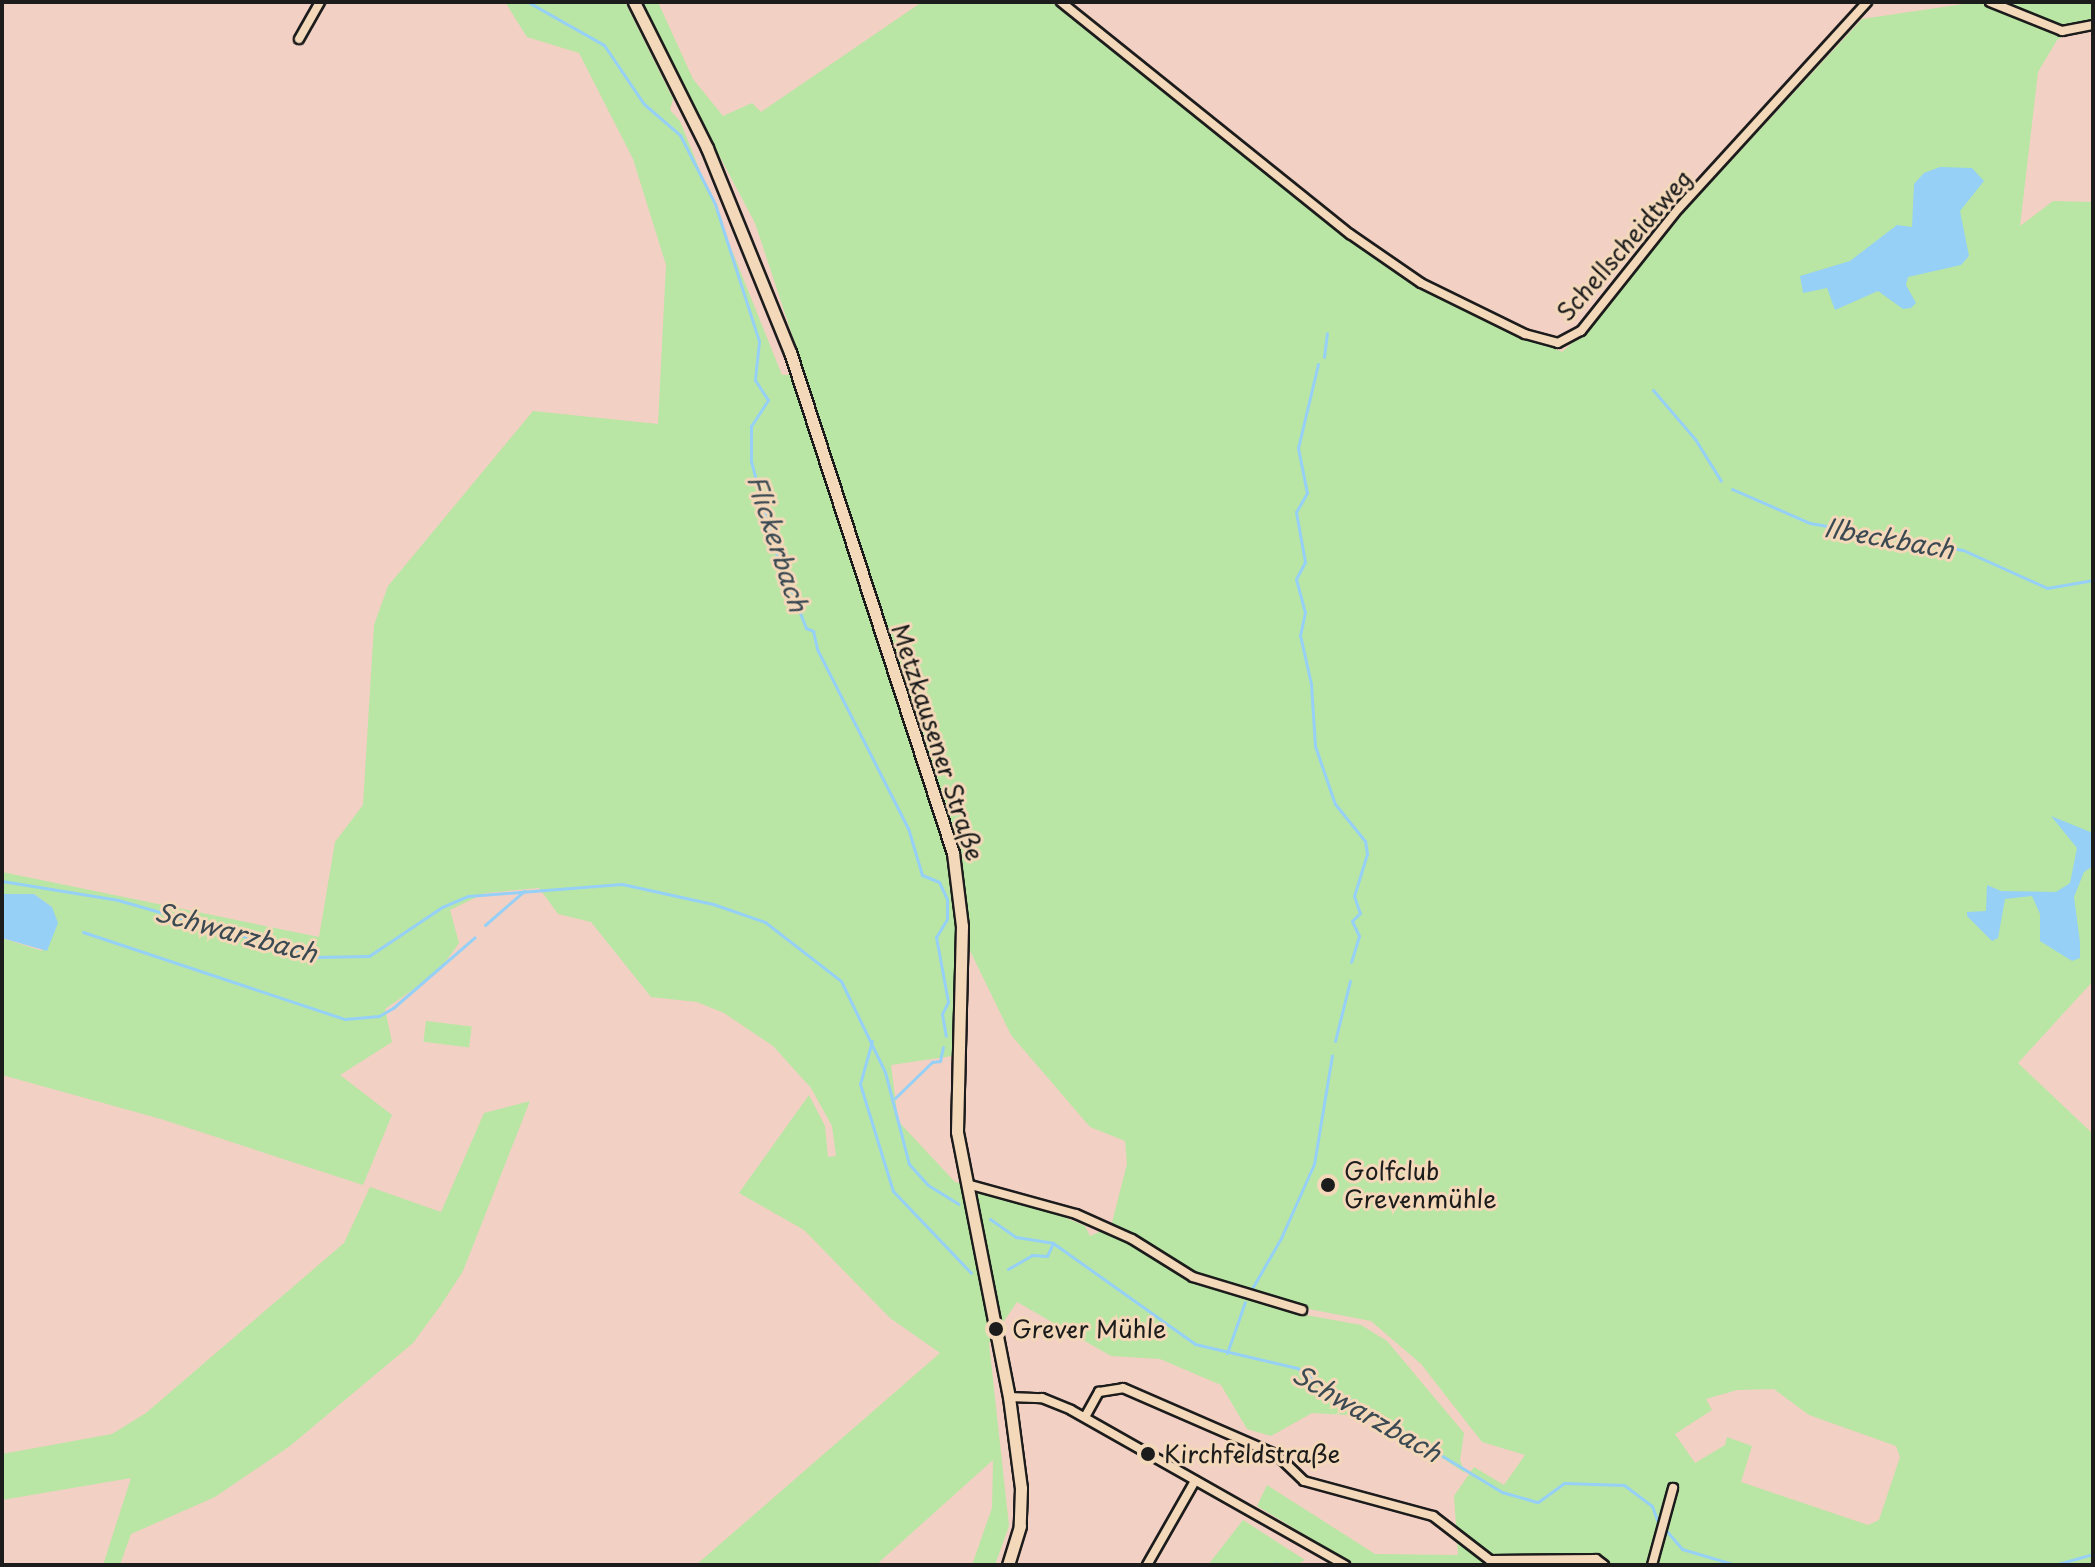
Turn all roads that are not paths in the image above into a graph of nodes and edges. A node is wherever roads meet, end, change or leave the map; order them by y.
1 (320, 2) edge
2 (634, 2) edge
3 (1061, 2) edge
4 (1867, 2) edge
5 (1990, 2) edge
6 (2093, 25) edge
7 (299, 39) dead end
8 (967, 1184) junction
9 (1302, 1310) dead end
10 (1009, 1397) junction
11 (1085, 1417) junction
12 (1195, 1481) junction
13 (1673, 1488) dead end
14 (1008, 1565) edge
15 (1147, 1565) edge
16 (1345, 1565) edge
17 (1604, 1565) edge
18 (1652, 1565) edge

1 - 7 street
2 - 8 main road, Metzkausener Straße
3 - 4 street, Schellscheidtweg
5 - 6 street
8 - 9 street
8 - 10 main road, Metzkausener Straße
10 - 11 street
10 - 14 main road, Metzkausener Straße
11 - 12 street
11 - 17 street
12 - 15 street
12 - 16 street
13 - 18 street

